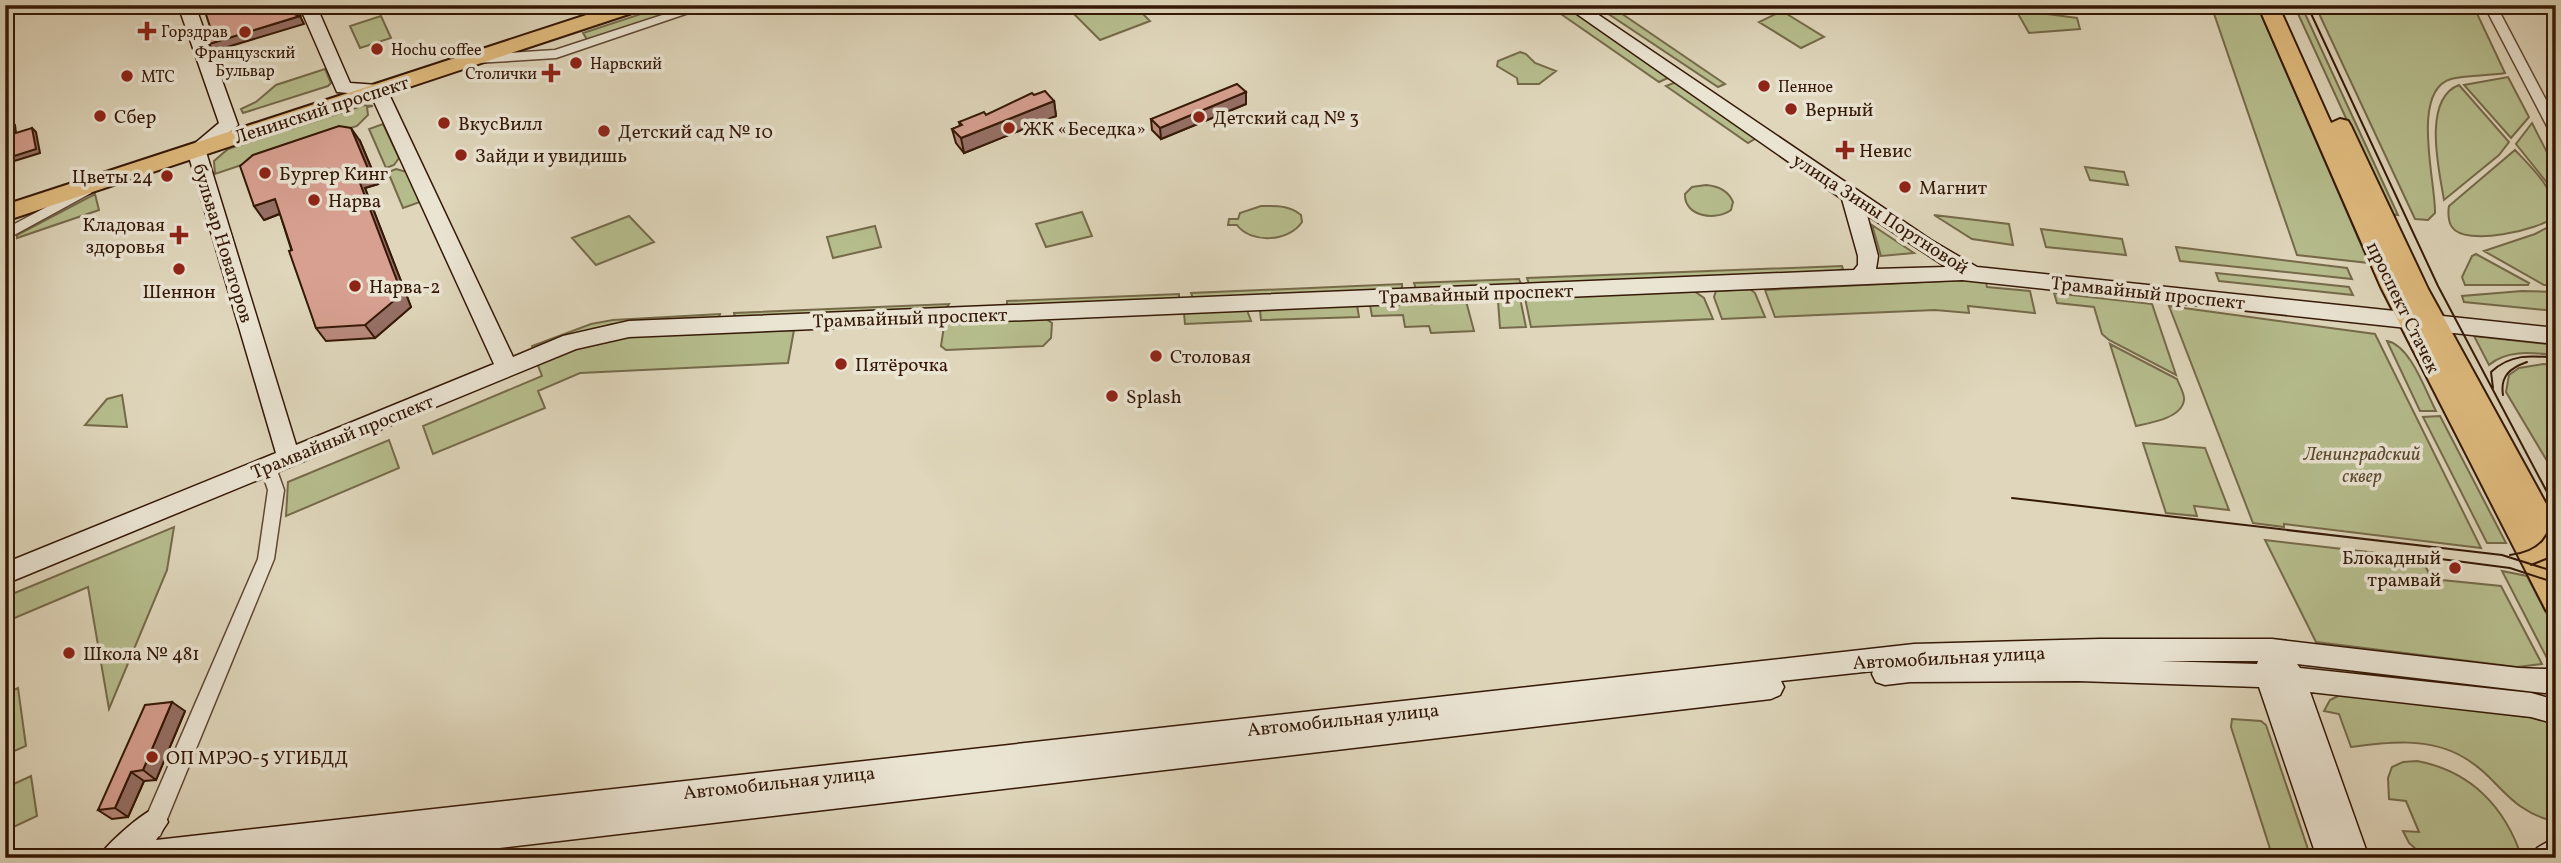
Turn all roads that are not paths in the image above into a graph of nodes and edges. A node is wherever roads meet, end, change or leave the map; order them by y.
1 (186, 5) edge
2 (307, 5) edge
3 (597, 5) edge
4 (637, 5) edge
5 (706, 5) edge
6 (1572, 5) edge
7 (1587, 5) edge
8 (2268, 5) edge
9 (2285, 5) edge
10 (2490, 5) edge
11 (473, 59) junction
12 (378, 90) junction
13 (345, 94) junction
14 (231, 132) junction
15 (2556, 132) edge
16 (196, 150) junction
17 (102, 181) junction
18 (1851, 195) junction
19 (5, 197) edge
20 (5, 213) edge
21 (5, 235) edge
22 (1963, 266) junction
23 (1861, 276) junction
24 (2418, 315) junction
25 (2556, 322) edge
26 (2556, 336) edge
27 (507, 368) junction
28 (279, 462) junction
29 (2556, 548) edge
30 (5, 574) edge
31 (2556, 601) edge
32 (2277, 668) junction
33 (2556, 677) edge
34 (2556, 712) edge
35 (154, 822) junction
36 (479, 835) junction
37 (175, 850) junction
38 (2556, 851) edge
39 (113, 858) edge
40 (132, 858) edge
41 (314, 858) edge
42 (422, 858) edge
43 (2331, 858) edge
44 (2355, 858) edge
45 (2547, 858) edge

1 - 14 main road
2 - 13 main road
3 - 13 main road, Ленинский проспект
4 - 11 main road, Ленинский проспект
5 - 11 street
6 - 18 main road, улица Зины Портновой
7 - 22 main road, улица Зины Портновой
8 - 24 main road, проспект Стачек
9 - 24 main road, проспект Стачек
10 - 15 street
11 - 12 main road, Ленинский проспект
12 - 13 main road, Ленинский проспект
12 - 27 main road
13 - 14 main road, Ленинский проспект
14 - 16 main road, Ленинский проспект
14 - 19 main road, Ленинский проспект
16 - 17 main road, Ленинский проспект
16 - 28 main road, бульвар Новаторов
17 - 20 main road, Ленинский проспект
17 - 21 street
18 - 22 main road, улица Зины Портновой
18 - 23 main road
22 - 23 main road, Трамвайный проспект
22 - 24 main road, Трамвайный проспект
23 - 27 main road, Трамвайный проспект
24 - 25 main road
24 - 26 main road
24 - 29 main road, проспект Стачек
24 - 31 main road, проспект Стачек
27 - 28 main road, Трамвайный проспект
28 - 30 main road, Трамвайный проспект
28 - 35 street, бульвар Новаторов
32 - 33 main road, Автомобильная улица
32 - 34 main road, Автомобильная улица
32 - 36 main road, Автомобильная улица
32 - 37 main road, Автомобильная улица
32 - 43 main road
32 - 44 main road
35 - 37 street
35 - 39 main road
36 - 41 main road, Автомобильная улица
36 - 42 main road
37 - 40 main road, Автомобильная улица
38 - 45 main road

